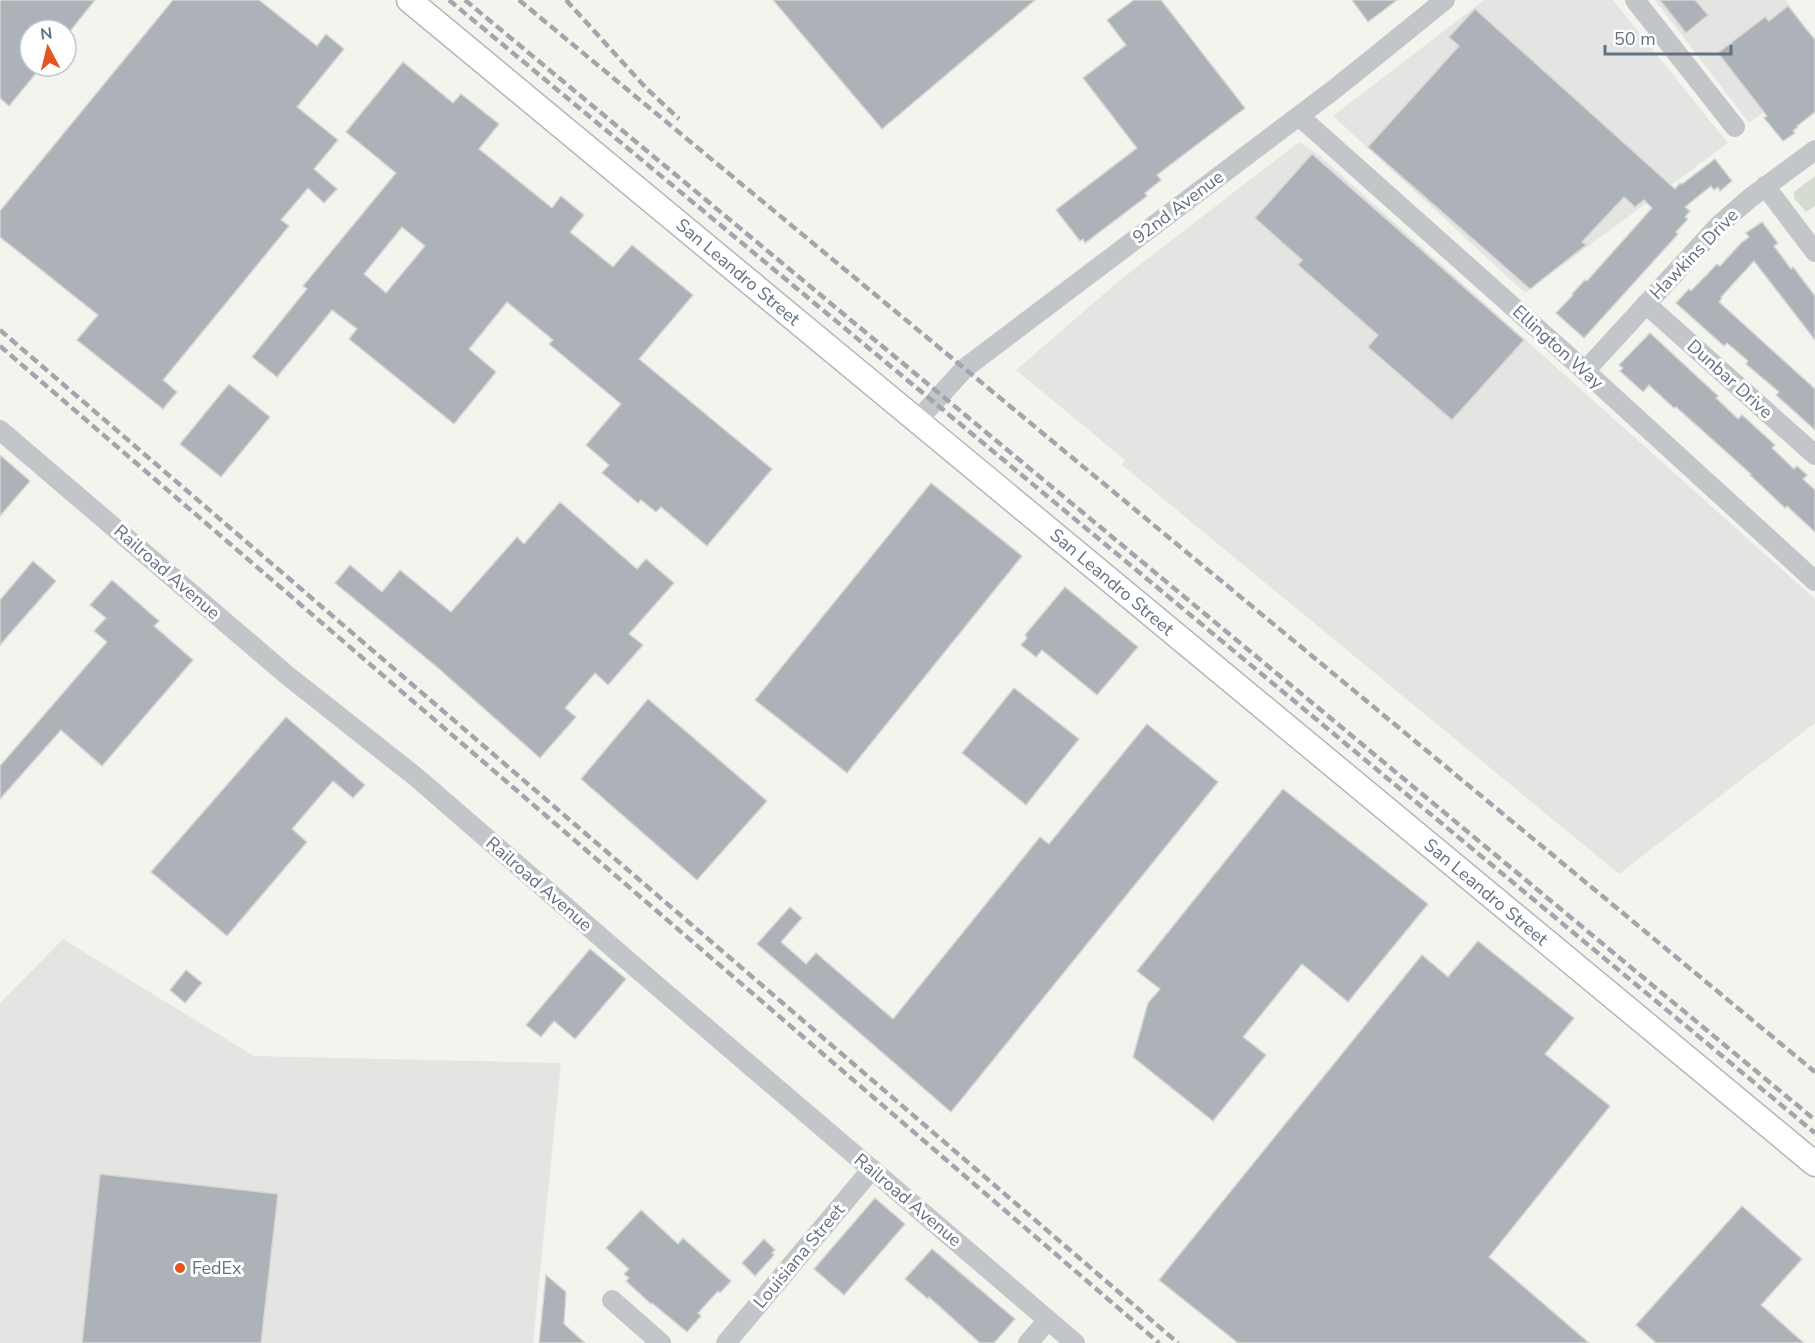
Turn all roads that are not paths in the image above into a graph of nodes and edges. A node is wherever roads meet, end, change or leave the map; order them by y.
1 (409, 0) edge
2 (1445, 0) edge
3 (1635, 0) edge
4 (1299, 116) junction
5 (1735, 127) dead end
6 (1815, 150) edge
7 (1765, 186) junction
8 (1815, 252) edge
9 (1646, 304) junction
10 (1585, 371) junction
11 (918, 421) junction
12 (0, 430) edge
13 (1815, 454) edge
14 (1815, 580) edge
15 (1815, 1164) edge
16 (872, 1169) junction
17 (612, 1300) dead end
18 (1048, 1320) junction
19 (661, 1343) edge
20 (726, 1343) edge
21 (1028, 1343) edge
22 (1075, 1343) edge

1 - 11 main road, San Leandro Street
2 - 4 street, 92nd Avenue
3 - 5 street
4 - 10 street, Ellington Way
4 - 11 street, 92nd Avenue
6 - 7 street, Hawkins Drive
7 - 8 street
7 - 9 street, Hawkins Drive
9 - 10 street, Hawkins Drive
9 - 13 street, Dunbar Drive
10 - 14 street, Ellington Way
11 - 15 main road, San Leandro Street
12 - 16 street, Railroad Avenue
16 - 18 street, Railroad Avenue
16 - 20 street, Louisiana Street
17 - 19 street
18 - 21 street
18 - 22 street, Railroad Avenue

